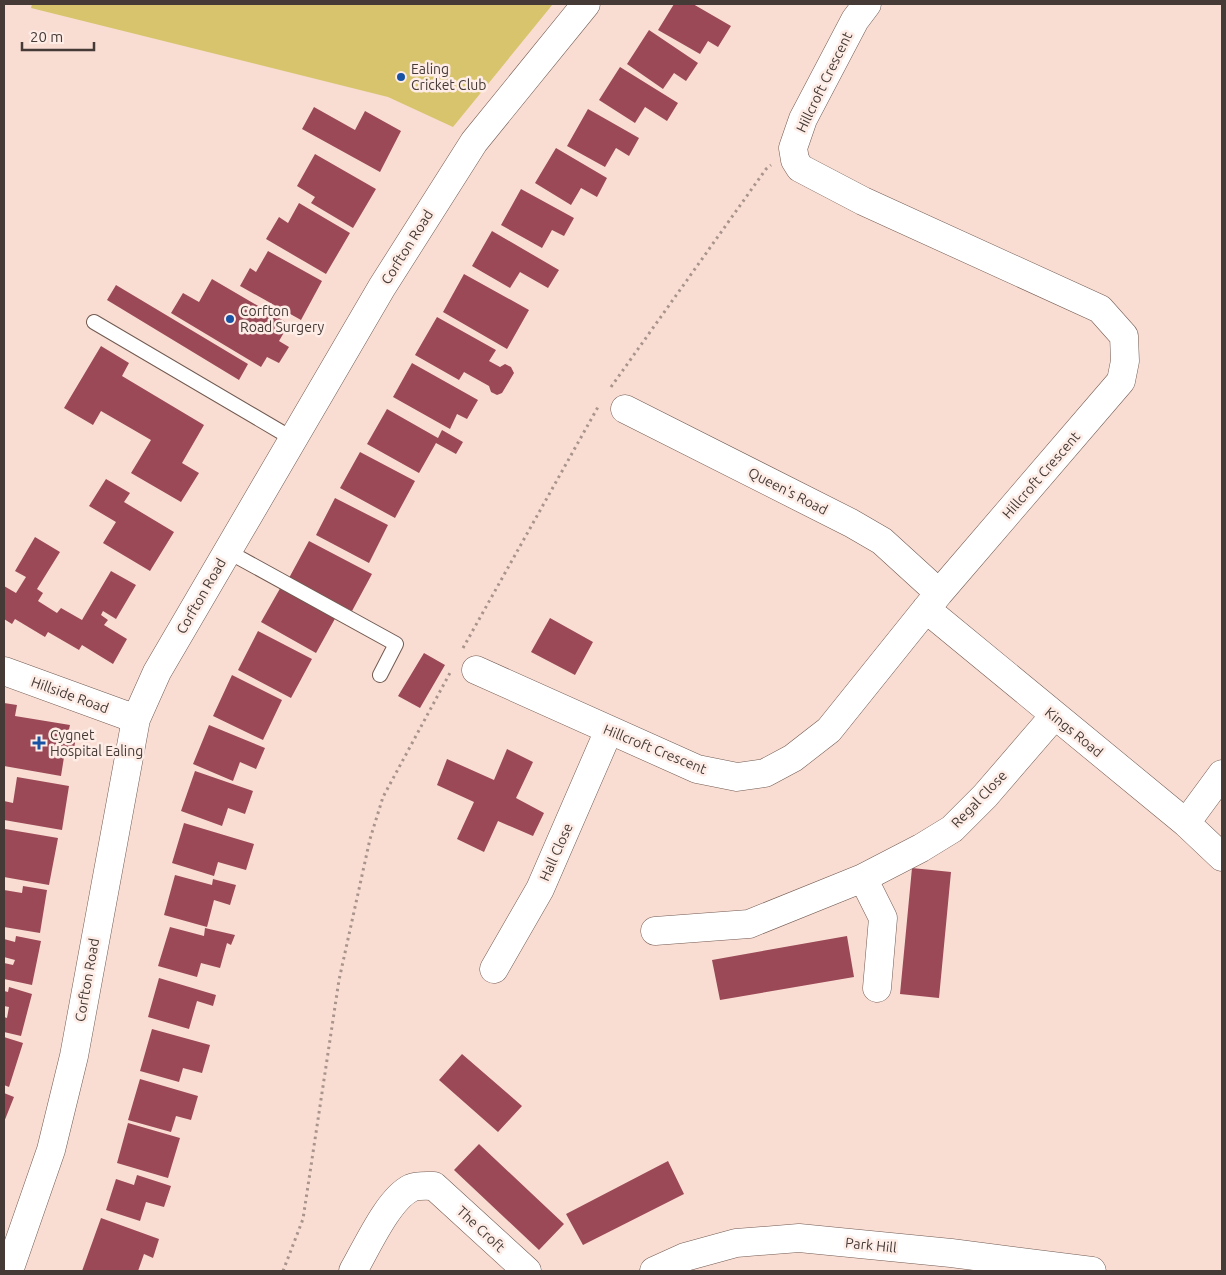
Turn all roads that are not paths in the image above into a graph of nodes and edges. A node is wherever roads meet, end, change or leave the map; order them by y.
1 (586, 4) edge
2 (868, 4) edge
3 (94, 322) dead end
4 (625, 409) dead end
5 (293, 439) junction
6 (227, 551) junction
7 (932, 601) junction
8 (476, 670) dead end
9 (4, 671) edge
10 (380, 675) dead end
11 (1054, 716) junction
12 (136, 719) junction
13 (609, 730) junction
14 (1222, 774) edge
15 (1186, 823) junction
16 (1222, 857) edge
17 (863, 878) junction
18 (655, 931) dead end
19 (494, 969) dead end
20 (877, 988) dead end
21 (9, 1271) edge
22 (353, 1271) edge
23 (527, 1271) edge
24 (654, 1271) edge
25 (1092, 1271) edge

1 - 5 street, Corfton Road
2 - 7 street, Hillcroft Crescent
3 - 5 lane
4 - 7 street, Queen's Road
5 - 6 street, Corfton Road
6 - 10 lane
6 - 12 street, Corfton Road
7 - 11 street, Kings Road
7 - 13 street, Hillcroft Crescent
8 - 13 street, Hillcroft Crescent
9 - 12 street, Hillside Road
11 - 15 street, Kings Road
11 - 17 street, Regal Close
12 - 21 street, Corfton Road
13 - 19 street, Hall Close
14 - 15 street
15 - 16 street, Kings Road
17 - 18 street, Regal Close
17 - 20 street
22 - 23 street, The Croft
24 - 25 street, Park Hill

